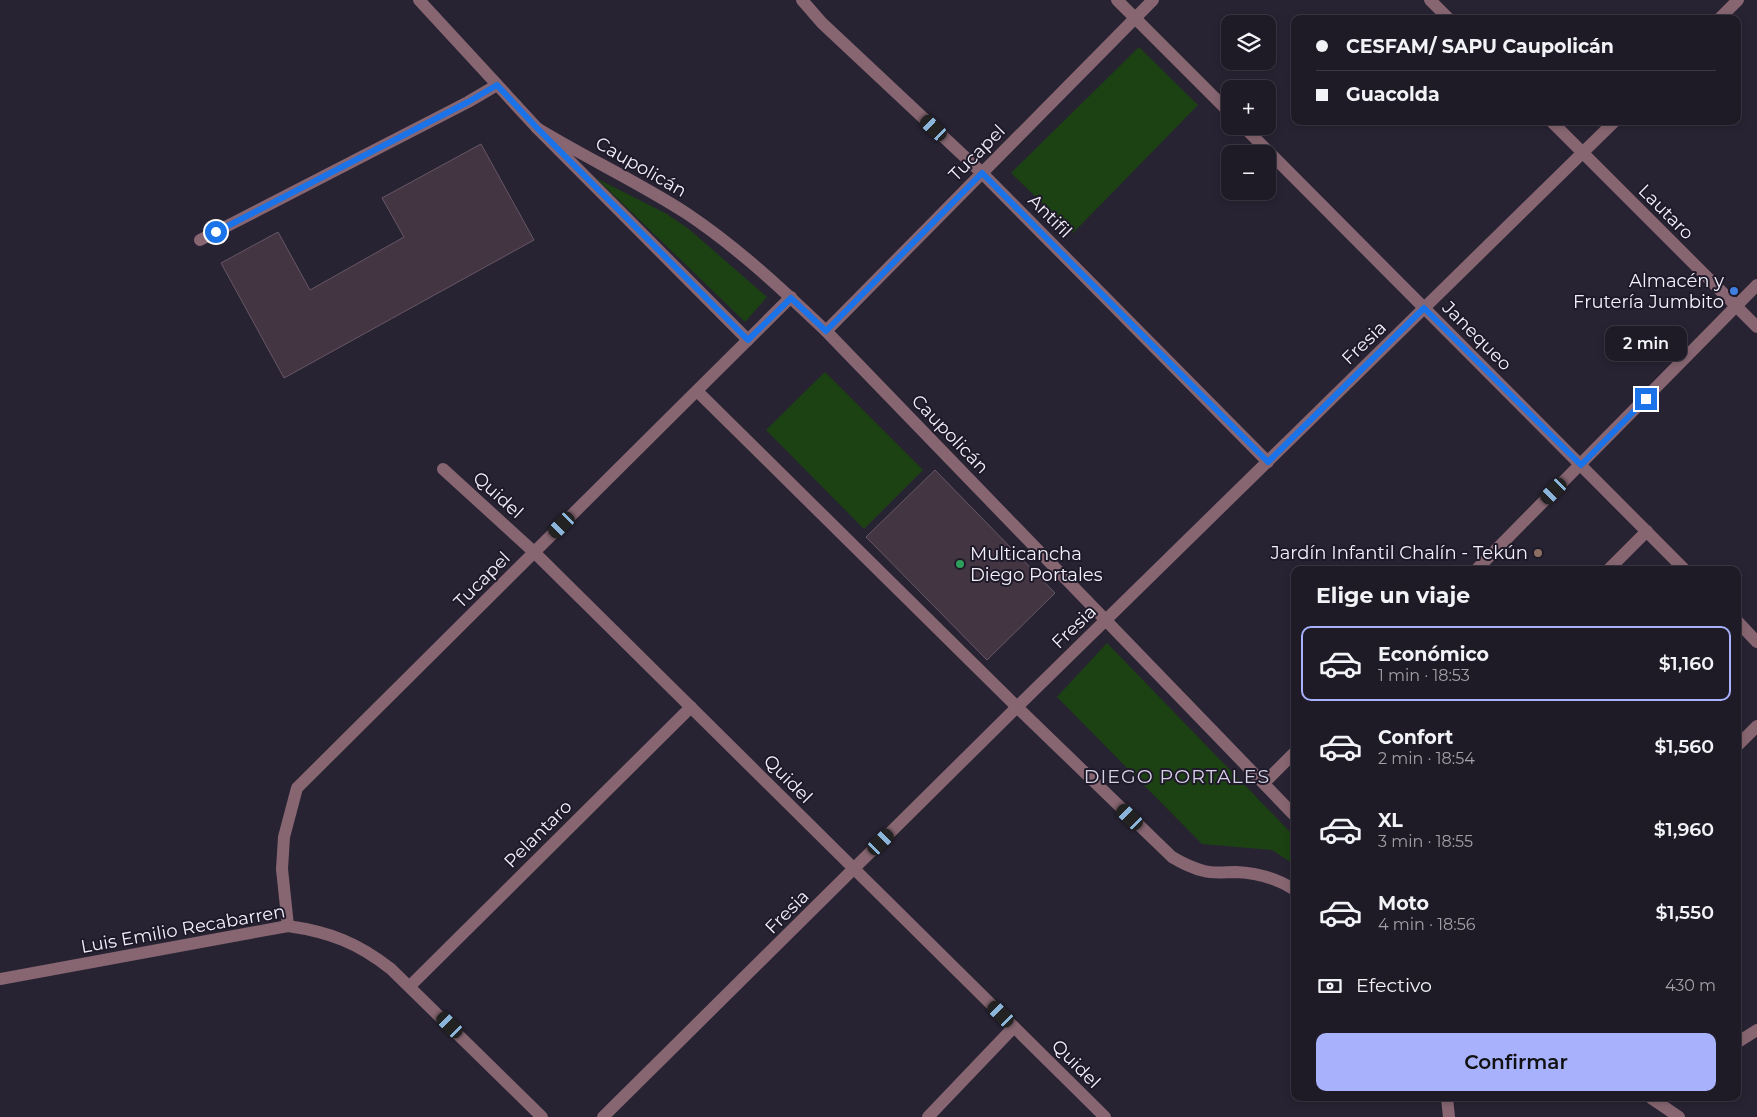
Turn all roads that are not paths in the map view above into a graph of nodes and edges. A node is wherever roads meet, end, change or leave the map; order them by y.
1 (419, 0) edge
2 (802, 0) edge
3 (1117, 0) edge
4 (1153, 0) edge
5 (1430, 0) edge
6 (1738, 0) edge
7 (1445, 15) edge
8 (1723, 15) edge
9 (1135, 18) junction
10 (497, 85) junction
11 (1221, 104) edge
12 (1555, 125) edge
13 (1611, 125) edge
14 (537, 128) junction
15 (1252, 135) edge
16 (1583, 153) junction
17 (982, 173) junction
18 (200, 240) dead end
19 (1757, 285) edge
20 (791, 298) junction
21 (1736, 306) junction
22 (1424, 308) junction
23 (1757, 327) edge
24 (826, 331) junction
25 (748, 340) junction
26 (697, 391) junction
27 (1268, 462) junction
28 (1581, 465) junction
29 (443, 469) dead end
30 (1647, 531) junction
31 (534, 552) junction
32 (1480, 566) edge
33 (1612, 566) edge
34 (1681, 566) edge
35 (1106, 620) junction
36 (1741, 625) edge
37 (1757, 642) edge
38 (691, 707) junction
39 (1017, 707) junction
40 (1757, 726) edge
41 (1741, 742) edge
42 (1291, 756) edge
43 (1264, 783) junction
44 (1291, 812) edge
45 (854, 869) junction
46 (1291, 888) edge
47 (288, 926) junction
48 (0, 979) edge
49 (410, 986) junction
50 (1014, 1027) junction
51 (1757, 1030) edge
52 (1741, 1040) edge
53 (1447, 1101) edge
54 (1656, 1101) edge
55 (542, 1117) edge
56 (603, 1117) edge
57 (928, 1117) edge
58 (1105, 1117) edge
59 (1449, 1117) edge
60 (1679, 1117) edge

1 - 10 street, Caupolicán
2 - 17 street, Antifil
3 - 9 street
4 - 9 street, Tucapel
5 - 7 street
6 - 8 street
9 - 11 street
9 - 17 street, Tucapel
10 - 14 street, Caupolicán
10 - 18 street
12 - 16 street, Lautaro
13 - 16 street, Fresia
14 - 20 street, Caupolicán
14 - 25 street, Caupolicán
15 - 22 street, Janequeo
16 - 21 street, Lautaro
16 - 22 street, Fresia
17 - 24 street, Tucapel
17 - 27 street, Antifil
19 - 21 street
20 - 24 street, Caupolicán
20 - 25 street, Tucapel
21 - 23 street, Lautaro
21 - 28 street
22 - 27 street, Fresia
22 - 28 street, Janequeo
24 - 35 street, Caupolicán
25 - 26 street, Tucapel
26 - 31 street, Tucapel
26 - 39 street
27 - 35 street, Fresia
28 - 30 street, Janequeo
28 - 32 street
29 - 31 street, Quidel
30 - 33 street
30 - 34 street, Janequeo
31 - 38 street, Quidel
31 - 47 street, Tucapel
35 - 39 street, Fresia
35 - 43 street, Caupolicán
36 - 37 street
38 - 45 street, Quidel
38 - 49 street, Pelantaro
39 - 45 street, Fresia
39 - 46 street
40 - 41 street
42 - 43 street
43 - 44 street, Caupolicán
45 - 50 street, Quidel
45 - 56 street, Fresia
47 - 48 street, Luis Emilio Recabarren
47 - 49 street, Luis Emilio Recabarren
49 - 55 street, Luis Emilio Recabarren
50 - 57 street
50 - 58 street, Quidel
51 - 52 street
53 - 59 street
54 - 60 street

